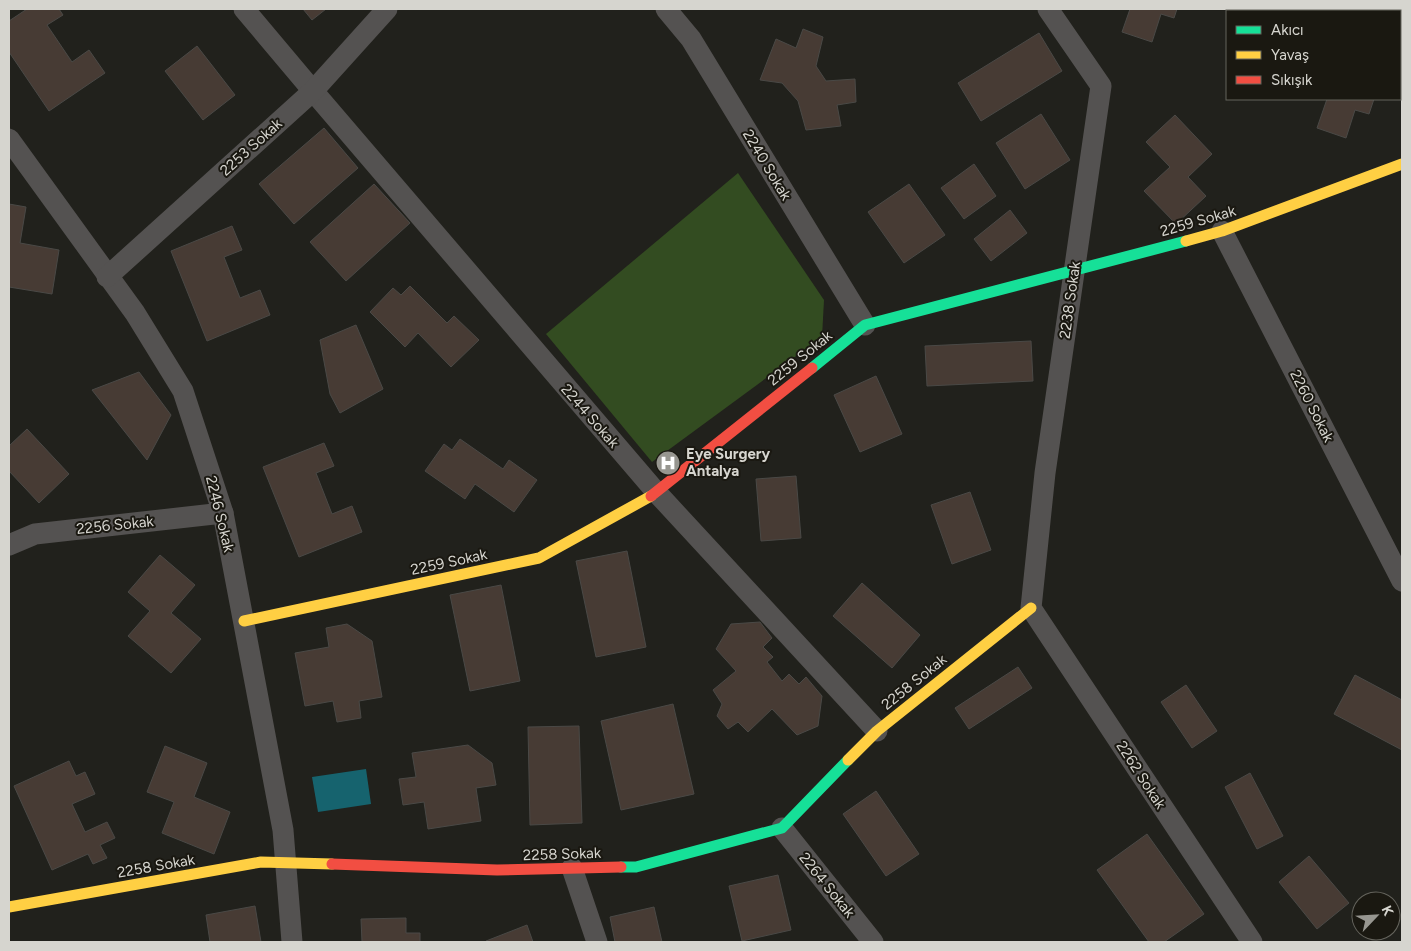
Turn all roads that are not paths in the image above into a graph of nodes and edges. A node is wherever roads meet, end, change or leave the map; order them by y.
1 (244, 9) edge
2 (387, 9) edge
3 (666, 9) edge
4 (1048, 9) edge
5 (313, 91) junction
6 (11, 147) edge
7 (1402, 164) edge
8 (1222, 231) junction
9 (1074, 270) junction
10 (107, 277) junction
11 (864, 325) junction
12 (657, 493) junction
13 (223, 513) junction
14 (12, 540) edge
15 (1402, 581) edge
16 (1031, 608) junction
17 (244, 621) junction
18 (877, 732) junction
19 (782, 828) junction
20 (286, 864) junction
21 (572, 868) junction
22 (9, 907) edge
23 (292, 942) edge
24 (597, 942) edge
25 (873, 942) edge
26 (1252, 942) edge

1 - 5 street, 2244 Sokak
2 - 5 street, 2253 Sokak
3 - 11 street, 2240 Sokak
4 - 9 street, 2238 Sokak
5 - 10 street, 2253 Sokak
5 - 12 street, 2244 Sokak
6 - 10 street, 2246 Sokak
7 - 8 street, 2259 Sokak
8 - 9 street, 2259 Sokak
8 - 15 street, 2260 Sokak
9 - 11 street, 2259 Sokak
9 - 16 street, 2238 Sokak
10 - 13 street, 2246 Sokak
11 - 12 street, 2259 Sokak
12 - 17 street, 2259 Sokak
12 - 18 street, 2244 Sokak
13 - 14 street, 2256 Sokak
13 - 17 street, 2246 Sokak
16 - 18 street, 2258 Sokak
16 - 26 street, 2262 Sokak
17 - 20 street, 2246 Sokak
18 - 19 street, 2258 Sokak
19 - 21 street, 2258 Sokak
19 - 25 street, 2264 Sokak
20 - 21 street, 2258 Sokak
20 - 22 street, 2258 Sokak
20 - 23 street, 2246 Sokak
21 - 24 street

